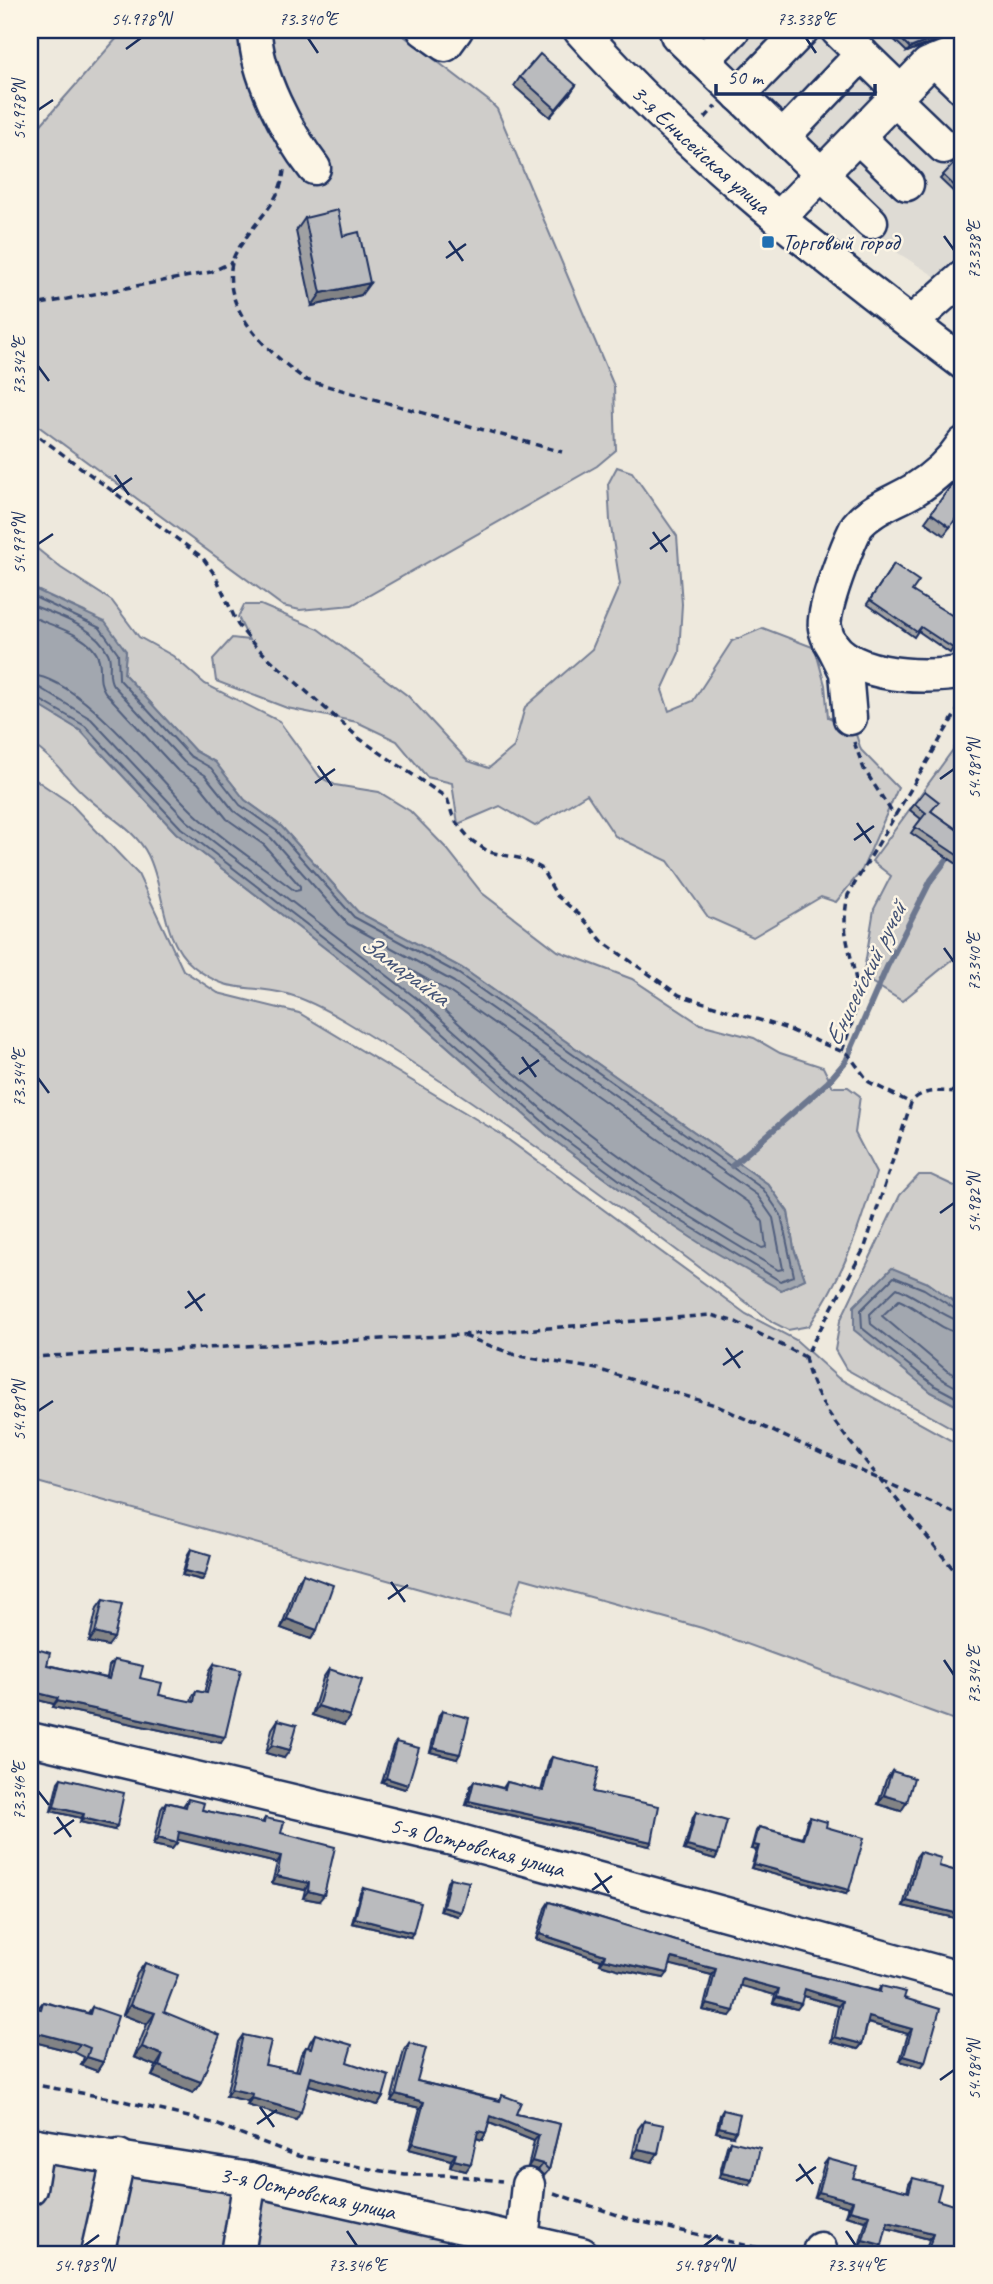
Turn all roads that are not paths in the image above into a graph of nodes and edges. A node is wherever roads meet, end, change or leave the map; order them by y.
1 (255, 30) edge
2 (424, 30) edge
3 (456, 30) edge
4 (580, 30) edge
5 (679, 30) edge
6 (733, 30) edge
7 (802, 30) edge
8 (837, 30) edge
9 (862, 54) junction
10 (949, 55) edge
11 (703, 60) junction
12 (963, 89) edge
13 (739, 95) junction
14 (897, 96) junction
15 (783, 137) junction
16 (858, 137) junction
17 (944, 147) dead end
18 (314, 168) dead end
19 (821, 174) junction
20 (907, 184) dead end
21 (779, 218) junction
22 (871, 222) dead end
23 (963, 276) edge
24 (911, 323) junction
25 (963, 363) edge
26 (963, 444) edge
27 (833, 645) junction
28 (963, 672) edge
29 (850, 718) road end
30 (30, 1739) edge
31 (963, 1979) edge
32 (33, 2145) edge
33 (119, 2156) junction
34 (250, 2179) junction
35 (528, 2185) road end
36 (30, 2188) edge
37 (522, 2240) junction
38 (484, 2243) edge
39 (97, 2254) edge
40 (238, 2254) edge
41 (582, 2254) edge

1 - 18 street
2 - 3 street
4 - 21 street, 3-я Енисейская улица
5 - 11 street
6 - 11 street
7 - 13 street
8 - 9 street
9 - 14 street
9 - 15 street
10 - 12 street
10 - 14 street
11 - 13 street
13 - 15 street
14 - 16 street
14 - 17 street
15 - 19 street
16 - 19 street
16 - 20 street
19 - 21 street
19 - 22 street
21 - 24 street, 3-я Енисейская улица
23 - 24 street
24 - 25 street, 3-я Енисейская улица
26 - 27 street
27 - 28 street
27 - 29 street
30 - 31 street, 5-я Островская улица
32 - 33 street, 3-я Островская улица
32 - 36 street
33 - 34 street, 3-я Островская улица
33 - 39 street
34 - 38 street, 3-я Островская улица
34 - 40 street
35 - 37 street
37 - 38 street, 3-я Островская улица
37 - 41 street, 3-я Островская улица

